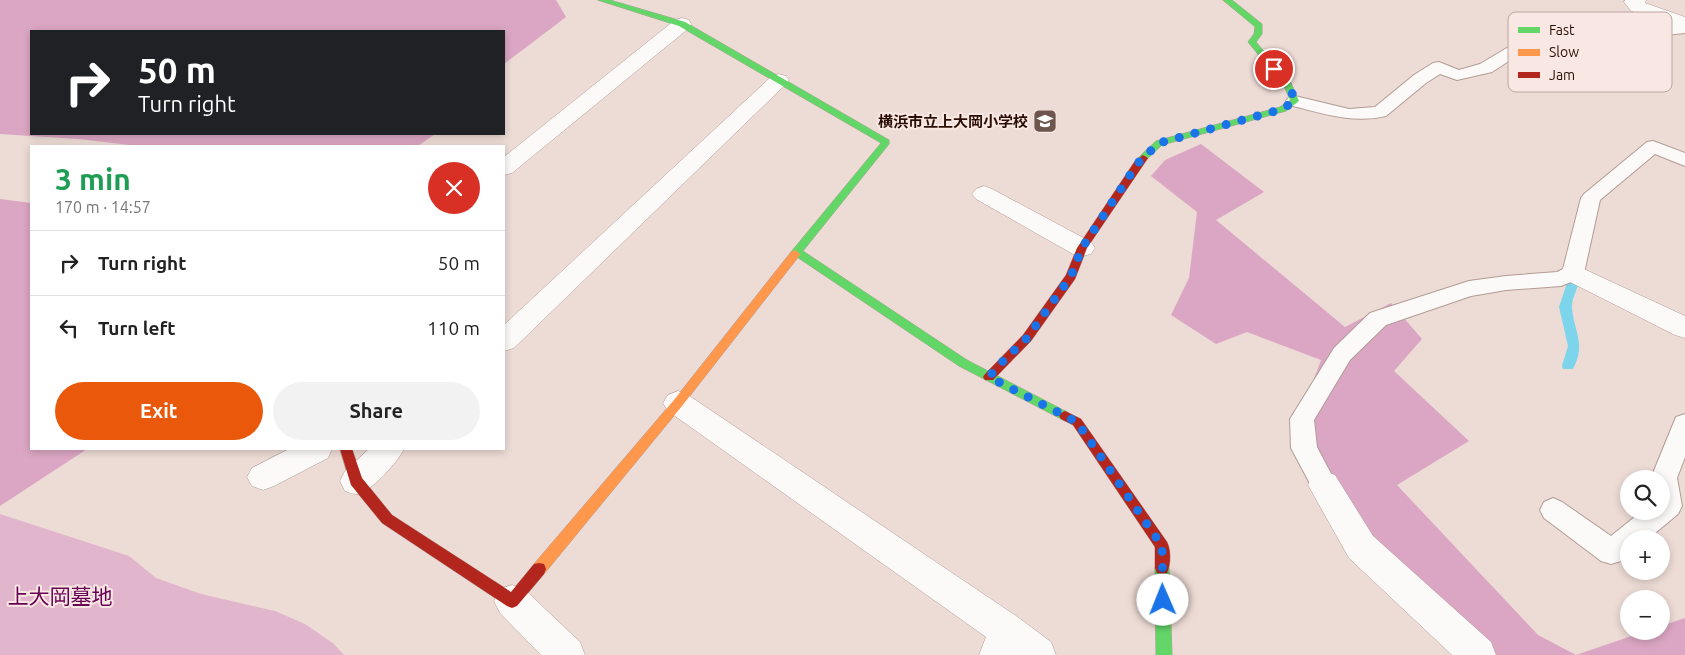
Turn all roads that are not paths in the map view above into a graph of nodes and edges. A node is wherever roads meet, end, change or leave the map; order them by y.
1 (602, 0) edge
2 (1227, 0) edge
3 (1637, 0) edge
4 (1653, 12) edge
5 (1672, 19) edge
6 (1685, 23) edge
7 (682, 24) junction
8 (1685, 28) edge
9 (1672, 29) edge
10 (1508, 54) edge
11 (779, 80) junction
12 (1295, 100) junction
13 (1685, 160) edge
14 (505, 167) edge
15 (984, 194) dead end
16 (1082, 248) junction
17 (797, 252) junction
18 (1573, 273) junction
19 (1685, 328) edge
20 (505, 340) edge
21 (989, 377) junction
22 (678, 403) junction
23 (1685, 424) edge
24 (315, 450) edge
25 (346, 450) edge
26 (388, 450) edge
27 (263, 477) dead end
28 (356, 481) junction
29 (1324, 485) joint
30 (1553, 510) dead end
31 (512, 601) junction
32 (1002, 642) edge
33 (567, 655) edge
34 (1038, 655) edge
35 (1164, 655) edge
36 (1478, 655) edge

1 - 7 street
2 - 12 street
3 - 4 street
5 - 6 street
7 - 11 street
7 - 14 street
8 - 9 lane
10 - 12 lane
11 - 17 street
11 - 20 street
12 - 16 street
13 - 18 lane
15 - 16 street
16 - 21 street
17 - 21 street
17 - 22 street
18 - 19 street
18 - 29 lane
21 - 35 street
22 - 31 street
22 - 32 street
23 - 30 lane
24 - 27 street
25 - 28 street
26 - 28 street
28 - 31 street
29 - 36 street
31 - 33 street
32 - 34 street

